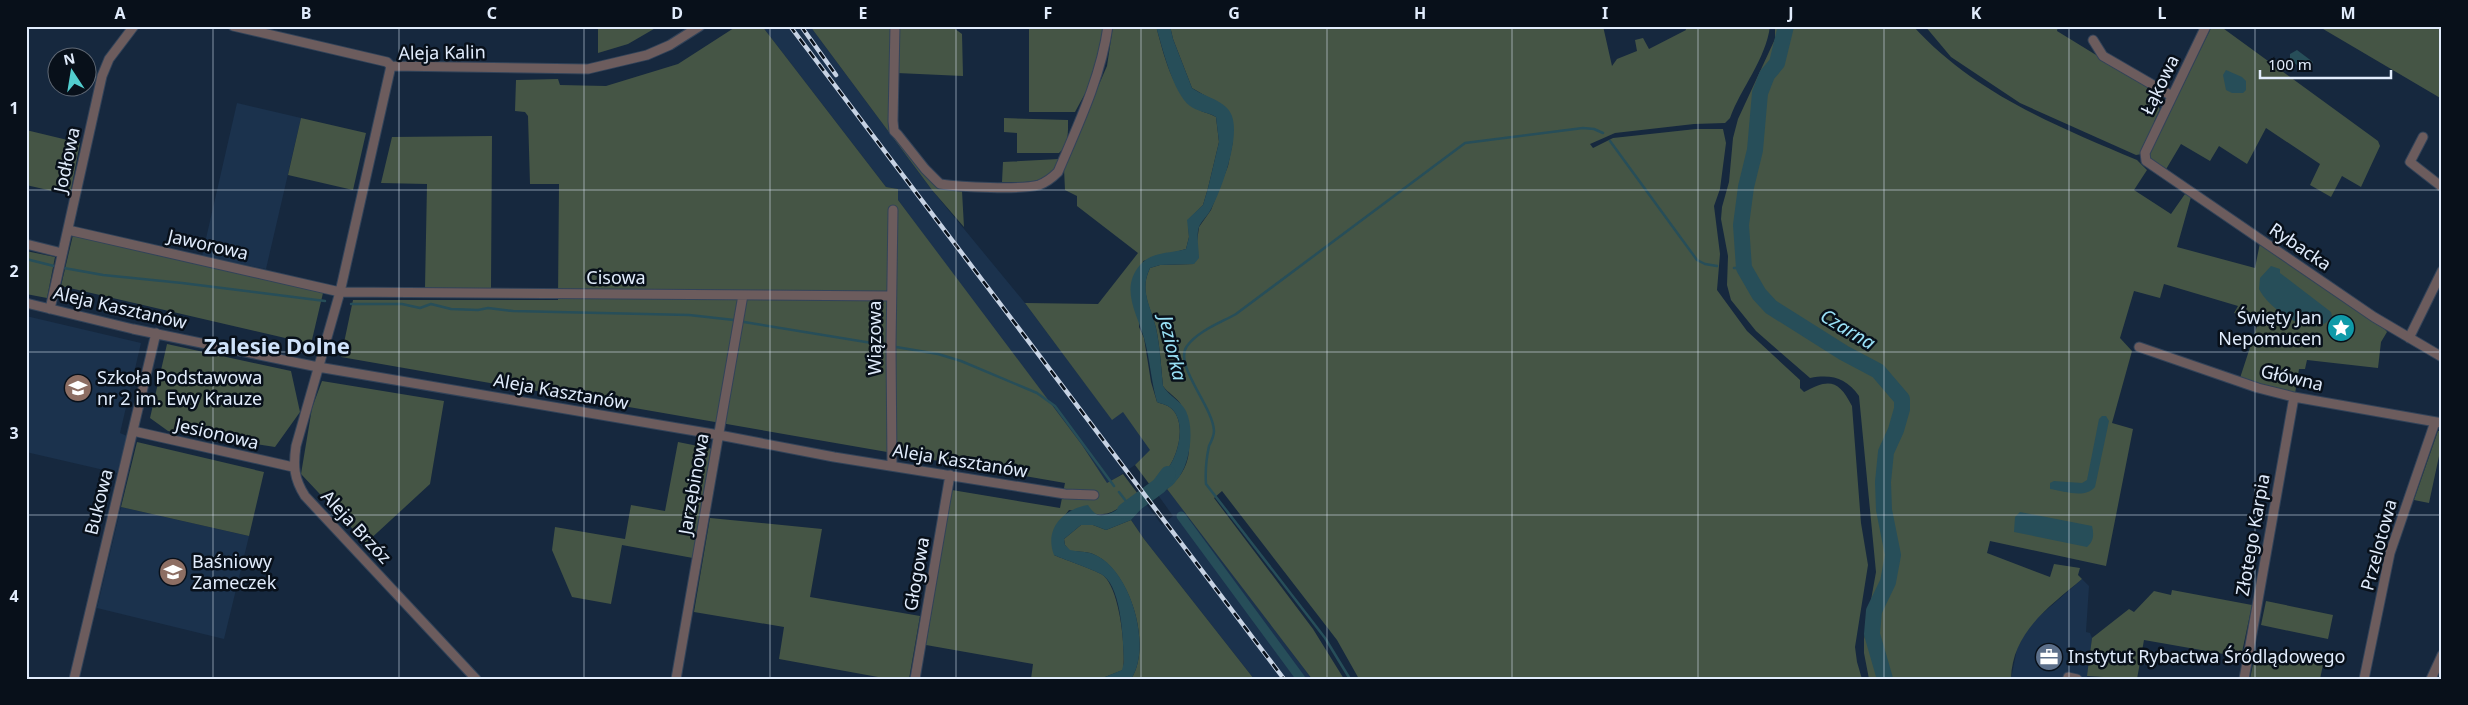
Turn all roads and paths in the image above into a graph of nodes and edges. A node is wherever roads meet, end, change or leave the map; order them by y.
1 (134, 26) edge
2 (233, 26) edge
3 (700, 26) edge
4 (895, 26) edge
5 (1108, 26) edge
6 (2206, 26) edge
7 (2093, 40) dead end
8 (392, 66) junction
9 (2172, 96) junction
10 (2423, 137) dead end
11 (2144, 158) joint
12 (2442, 187) edge
13 (893, 210) dead end
14 (68, 230) junction
15 (26, 244) edge
16 (62, 253) junction
17 (2442, 271) edge
18 (340, 292) junction
19 (743, 296) junction
20 (892, 296) junction
21 (26, 303) edge
22 (50, 309) junction
23 (156, 333) junction
24 (2409, 338) junction
25 (2139, 347) dead end
26 (2442, 357) edge
27 (318, 367) junction
28 (2294, 397) junction
29 (2438, 423) edge
30 (133, 431) junction
31 (719, 436) junction
32 (892, 466) junction
33 (294, 467) junction
34 (950, 475) junction
35 (1094, 495) dead end
36 (2442, 655) edge
37 (74, 679) edge
38 (476, 679) edge
39 (676, 679) edge
40 (915, 679) edge
41 (2244, 679) edge
42 (2364, 679) edge
43 (2431, 679) edge

1 - 14 street, Jodłowa
2 - 8 street
3 - 8 street, Aleja Kalin
4 - 5 street
6 - 9 street, Łąkowa
7 - 9 street
8 - 18 street, Aleja Kalin
9 - 11 street, Łąkowa
10 - 12 street
11 - 24 street, Rybacka
13 - 20 street, Wiązowa
14 - 16 street, Jodłowa
14 - 18 street, Jaworowa
15 - 16 street
16 - 22 street, Jodłowa
17 - 24 street
18 - 19 street, Cisowa
18 - 27 street, Aleja Kalin
19 - 20 street, Cisowa
19 - 31 street, Jarzębinowa
20 - 32 street, Wiązowa
21 - 22 street, Aleja Kasztanów
22 - 23 street, Aleja Kasztanów
23 - 27 street, Aleja Kasztanów
23 - 30 street, Bukowa
24 - 26 street, Rybacka
25 - 28 street, Główna
27 - 31 street, Aleja Kasztanów
27 - 33 street, Aleja Brzóz
28 - 29 street, Główna
28 - 41 street, Złotego Karpia
29 - 42 street, Przelotowa
30 - 33 street, Jesionowa
30 - 37 street, Bukowa
31 - 32 street, Aleja Kasztanów
31 - 39 street, Jarzębinowa
32 - 34 street, Aleja Kasztanów
33 - 38 street, Aleja Brzóz
34 - 35 street, Aleja Kasztanów
34 - 40 street, Głogowa
36 - 43 street

